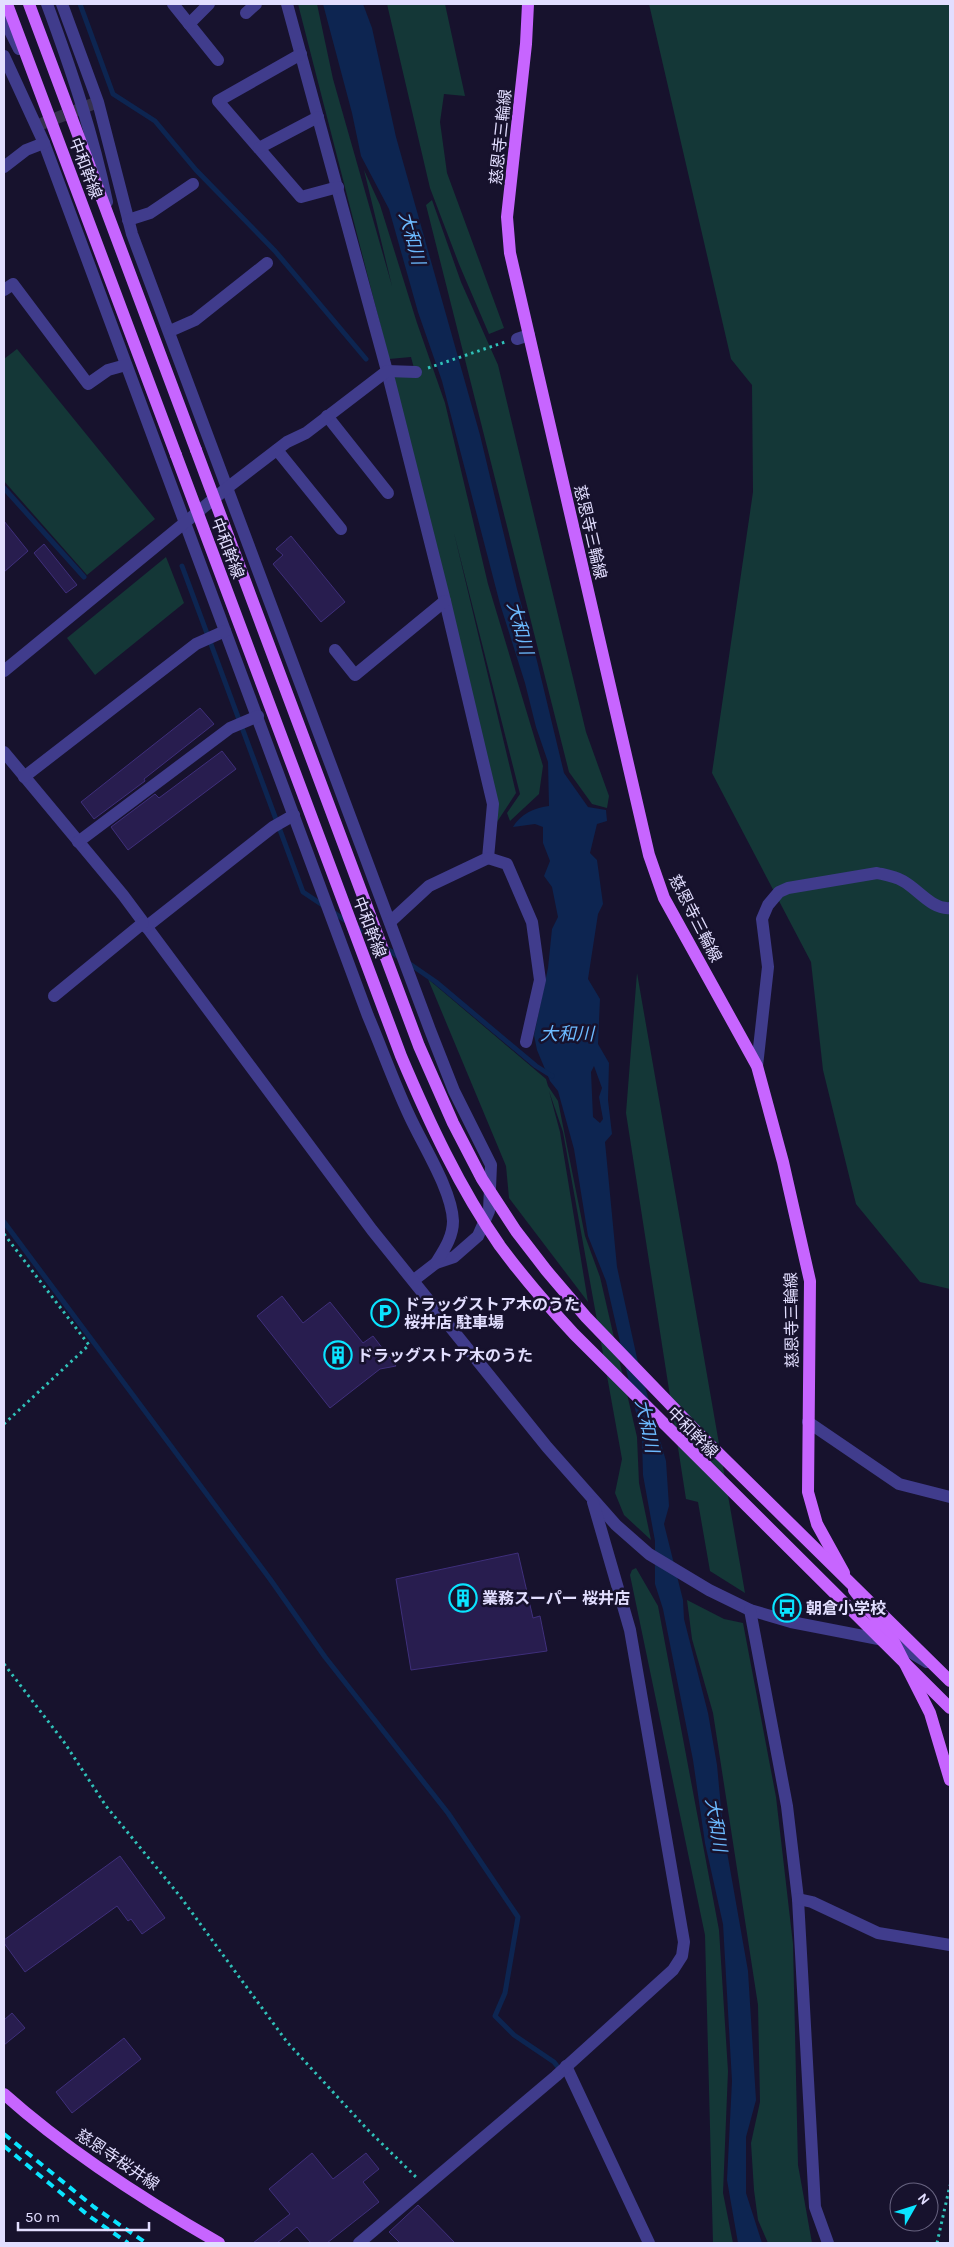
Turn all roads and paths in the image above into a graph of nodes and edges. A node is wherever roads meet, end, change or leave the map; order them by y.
1 (7, 4) edge
2 (29, 4) edge
3 (47, 4) edge
4 (62, 4) edge
5 (173, 4) edge
6 (209, 4) edge
7 (256, 4) edge
8 (287, 4) edge
9 (528, 4) edge
10 (246, 14) dead end
11 (4, 19) edge
12 (189, 24) junction
13 (301, 54) junction
14 (4, 56) edge
15 (218, 60) dead end
16 (38, 85) junction
17 (318, 117) junction
18 (44, 143) junction
19 (259, 148) junction
20 (4, 166) edge
21 (193, 184) dead end
22 (338, 187) junction
23 (128, 220) junction
24 (112, 226) junction
25 (267, 263) dead end
26 (4, 290) edge
27 (170, 332) junction
28 (523, 337) junction
29 (126, 365) junction
30 (387, 371) junction
31 (416, 372) joint
32 (327, 416) junction
33 (277, 450) junction
34 (227, 488) junction
35 (388, 494) dead end
36 (186, 522) junction
37 (341, 529) dead end
38 (446, 601) junction
39 (225, 631) junction
40 (335, 650) dead end
41 (4, 671) edge
42 (258, 716) junction
43 (4, 752) edge
44 (24, 776) junction
45 (294, 815) junction
46 (78, 842) junction
47 (488, 858) junction
48 (950, 908) edge
49 (390, 922) junction
50 (145, 925) junction
51 (54, 996) dead end
52 (526, 1042) dead end
53 (757, 1066) junction
54 (4, 1234) edge
55 (436, 1263) junction
56 (414, 1280) junction
57 (808, 1422) junction
58 (4, 1424) edge
59 (950, 1497) edge
60 (592, 1500) junction
61 (750, 1610) junction
62 (894, 1642) junction
63 (4, 1664) edge
64 (950, 1676) edge
65 (950, 1681) edge
66 (950, 1708) edge
67 (948, 1763) edge
68 (950, 1780) edge
69 (798, 1899) junction
70 (950, 1945) edge
71 (566, 2066) junction
72 (4, 2094) edge
73 (950, 2185) edge
74 (426, 2186) junction
75 (220, 2243) edge
76 (359, 2243) edge
77 (649, 2243) edge
78 (828, 2243) edge
79 (937, 2243) edge

1 - 16 main road, 中和幹線
2 - 24 main road, 中和幹線
3 - 24 street
4 - 23 street
5 - 12 street
6 - 12 street
7 - 10 street
8 - 13 street
9 - 28 main road, 慈恩寺三輪線
11 - 16 street
12 - 15 street
13 - 17 street
13 - 19 street
14 - 18 street
16 - 66 main road, 中和幹線, bridge
17 - 19 street
17 - 22 street
18 - 20 street
18 - 29 street
19 - 22 street
21 - 23 street
22 - 30 street
23 - 27 street
24 - 65 main road, 中和幹線, bridge
25 - 27 street
26 - 29 street
27 - 34 street
28 - 31 path
28 - 53 main road, 慈恩寺三輪線
29 - 36 street
30 - 31 street
30 - 32 street
30 - 38 street
32 - 33 street
32 - 35 street
33 - 34 street
33 - 37 street
34 - 36 street
34 - 49 street
36 - 39 street
36 - 41 street
38 - 40 street
38 - 47 street
39 - 42 street
39 - 44 street
42 - 45 street
42 - 46 street
43 - 44 street
44 - 46 street
45 - 50 street
45 - 55 street
46 - 50 street
47 - 49 street
47 - 52 street
48 - 53 street
49 - 55 street
50 - 51 street
50 - 56 street
53 - 57 main road, 慈恩寺三輪線
54 - 58 path
55 - 56 street
56 - 60 street
57 - 59 street
57 - 62 main road, 慈恩寺三輪線
60 - 61 street
60 - 71 street
61 - 62 street
61 - 69 street
62 - 64 street
62 - 67 main road, 慈恩寺三輪線
63 - 74 path
67 - 68 main road, 慈恩寺三輪線
69 - 70 street
69 - 78 street
71 - 74 street
71 - 77 street
72 - 75 main road, 慈恩寺桜井線
73 - 79 path
74 - 76 street

